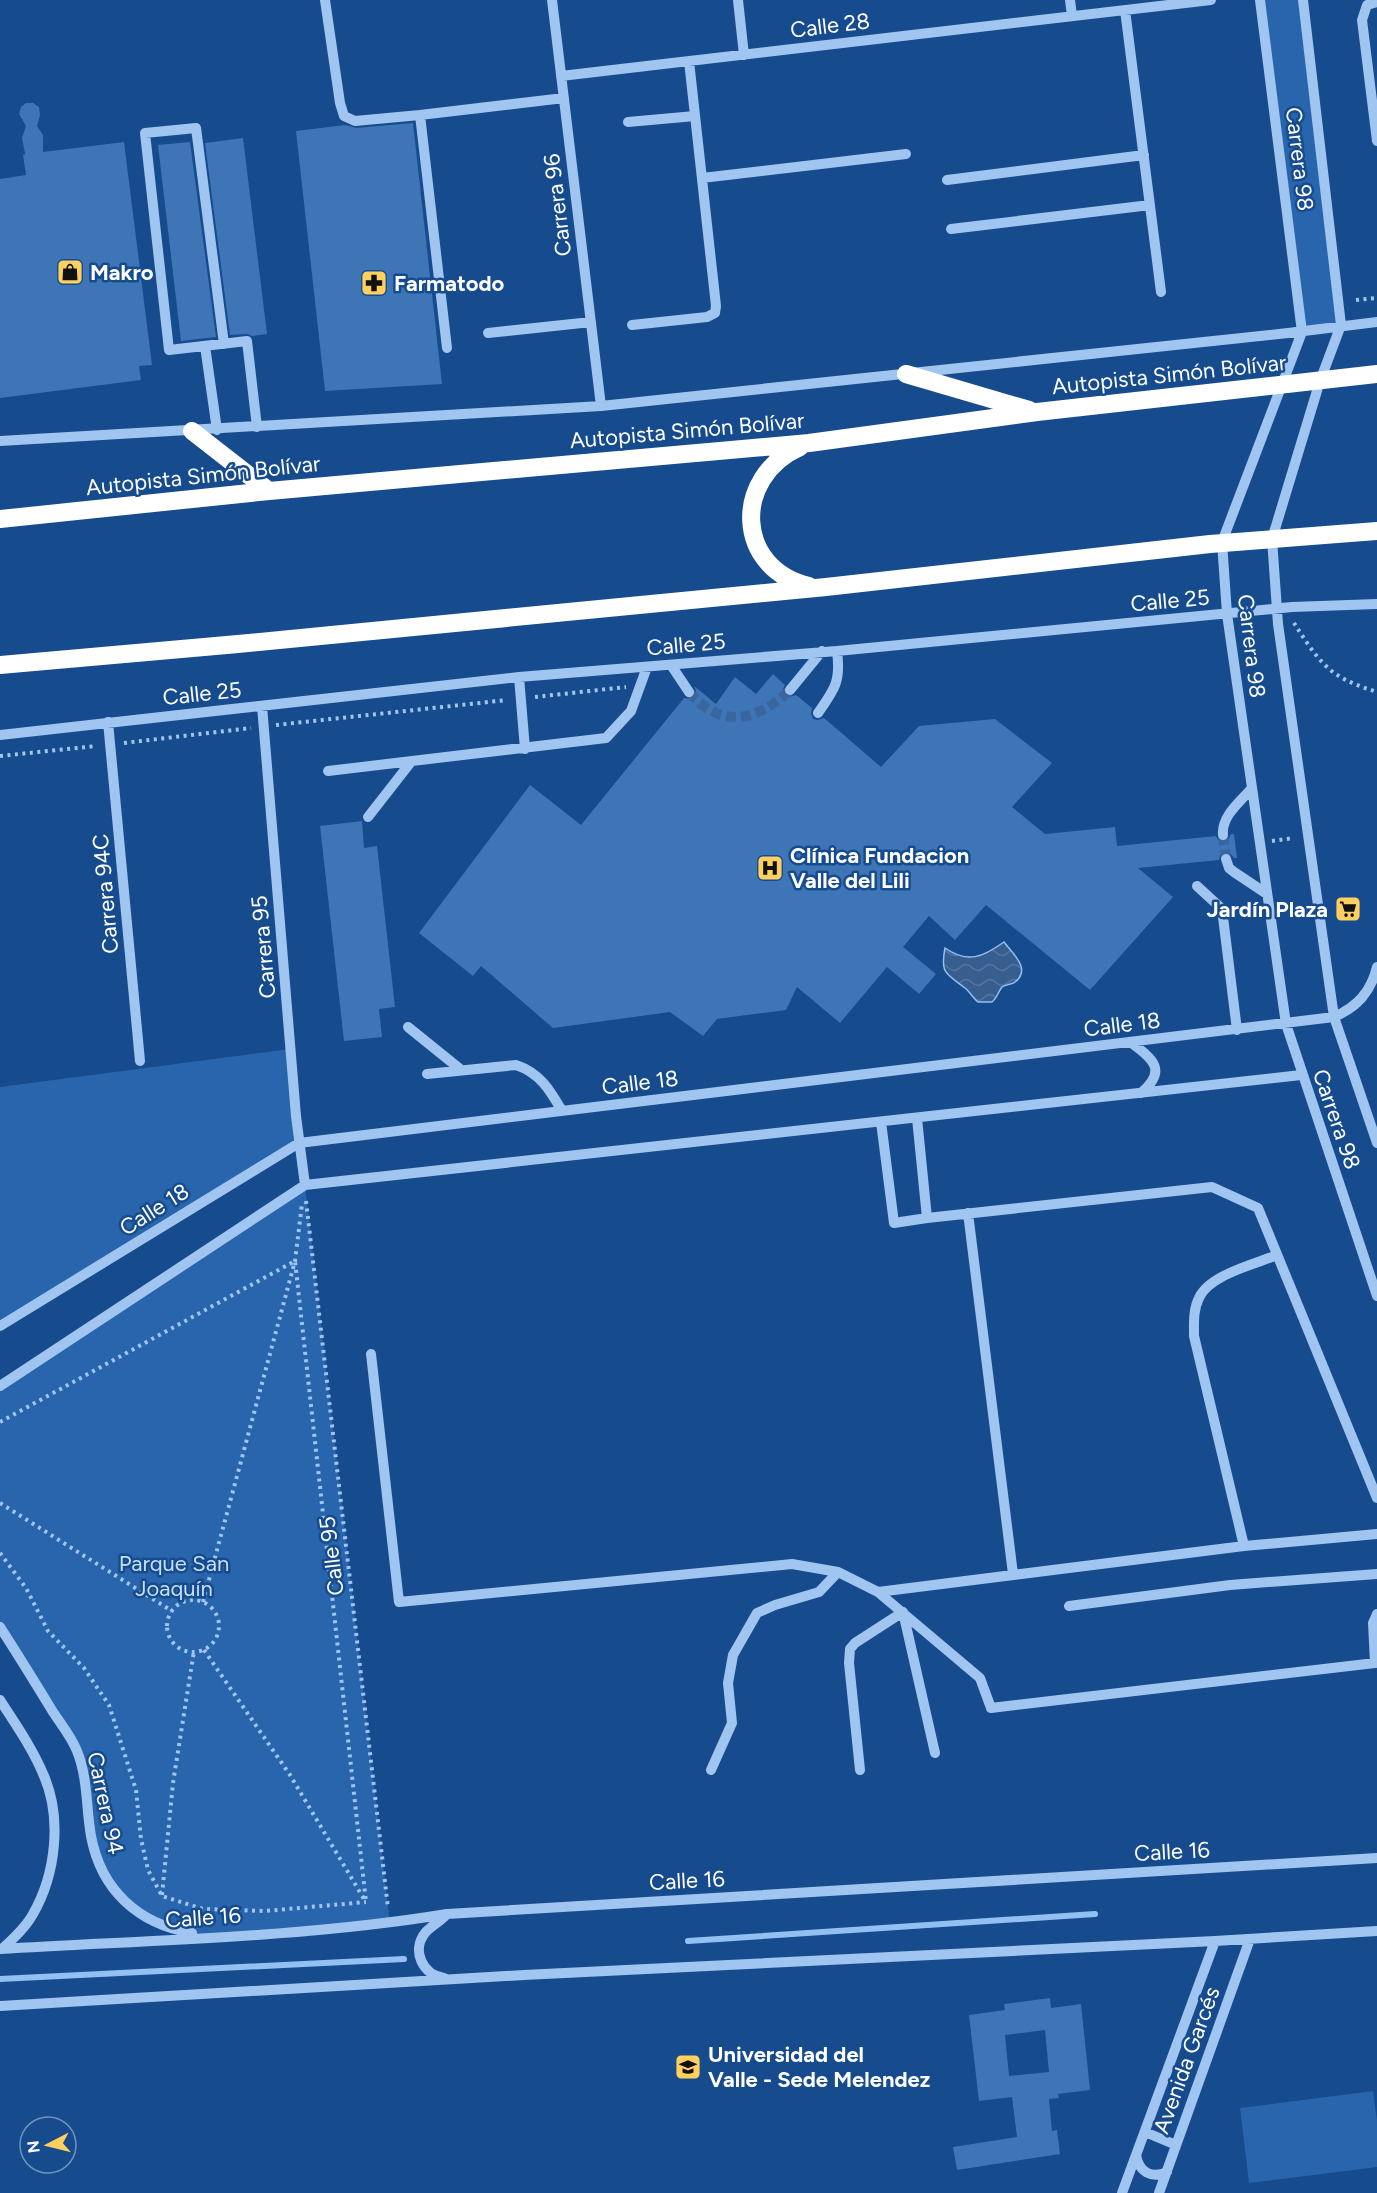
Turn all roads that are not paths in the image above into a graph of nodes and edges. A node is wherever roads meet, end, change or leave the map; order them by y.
1 (325, 0) edge
2 (552, 0) edge
3 (738, 0) edge
4 (1070, 0) edge
5 (1211, 0) edge
6 (1260, 0) edge
7 (1303, 0) edge
8 (1377, 2) edge
9 (1125, 10) junction
10 (1072, 16) junction
11 (744, 55) junction
12 (689, 61) junction
13 (561, 76) junction
14 (564, 98) junction
15 (420, 115) junction
16 (695, 116) junction
17 (627, 122) dead end
18 (1377, 141) edge
19 (906, 154) dead end
20 (1144, 155) junction
21 (702, 178) junction
22 (947, 180) dead end
23 (1150, 205) junction
24 (951, 229) dead end
25 (1161, 292) dead end
26 (591, 322) junction
27 (1377, 322) edge
28 (632, 325) dead end
29 (1341, 325) junction
30 (1302, 332) junction
31 (488, 333) dead end
32 (224, 344) junction
33 (205, 346) junction
34 (447, 348) dead end
35 (906, 374) junction
36 (1377, 374) edge
37 (1320, 381) junction
38 (1282, 386) junction
39 (602, 406) junction
40 (1037, 412) junction
41 (257, 427) junction
42 (217, 429) junction
43 (192, 431) junction
44 (0, 441) edge
45 (809, 443) junction
46 (269, 492) junction
47 (0, 519) edge
48 (1377, 531) edge
49 (1272, 539) junction
50 (1222, 542) junction
51 (826, 587) junction
52 (1377, 604) edge
53 (1277, 609) junction
54 (1227, 614) junction
55 (822, 651) junction
56 (837, 651) junction
57 (0, 665) edge
58 (671, 665) junction
59 (647, 668) junction
60 (519, 677) junction
61 (790, 690) tunnel mouth
62 (689, 692) tunnel mouth
63 (262, 706) junction
64 (818, 713) dead end
65 (108, 722) junction
66 (0, 735) edge
67 (525, 748) junction
68 (411, 762) junction
69 (328, 771) dead end
70 (1252, 788) junction
71 (368, 817) dead end
72 (1223, 835) tunnel mouth
73 (1226, 859) tunnel mouth
74 (1197, 886) dead end
75 (1267, 894) junction
76 (1377, 967) edge
77 (1334, 1017) junction
78 (1286, 1023) junction
79 (408, 1027) dead end
80 (1237, 1030) junction
81 (1130, 1042) junction
82 (140, 1061) dead end
83 (460, 1069) junction
84 (428, 1074) dead end
85 (1301, 1075) junction
86 (1141, 1093) junction
87 (562, 1111) junction
88 (917, 1118) junction
89 (881, 1122) junction
90 (299, 1143) junction
91 (1377, 1143) edge
92 (305, 1185) junction
93 (968, 1214) junction
94 (927, 1218) junction
95 (1277, 1256) junction
96 (1377, 1296) edge
97 (0, 1326) edge
98 (371, 1354) dead end
99 (0, 1386) edge
100 (1377, 1498) edge
101 (1377, 1534) edge
102 (1244, 1546) junction
103 (838, 1572) junction
104 (1013, 1574) junction
105 (1377, 1574) edge
106 (878, 1592) junction
107 (1069, 1606) dead end
108 (903, 1612) junction
109 (1377, 1614) edge
110 (0, 1627) edge
111 (0, 1700) edge
112 (935, 1753) dead end
113 (711, 1770) dead end
114 (860, 1770) dead end
115 (1377, 1858) edge
116 (447, 1914) junction
117 (1377, 1931) edge
118 (213, 1936) junction
119 (1250, 1939) junction
120 (1215, 1941) junction
121 (1, 1947) edge
122 (524, 1975) junction
123 (0, 2006) edge
124 (1145, 2132) junction
125 (1176, 2145) junction
126 (1136, 2155) junction
127 (1167, 2172) junction
128 (1122, 2193) edge
129 (1159, 2193) edge

1 - 15 street
2 - 13 street, Carrera 96
3 - 11 street
4 - 10 street
5 - 9 street, Calle 28
6 - 30 street, Carrera 98
7 - 29 street, Carrera 98
8 - 18 street
9 - 10 street, Calle 28
9 - 20 street
10 - 11 street, Calle 28
11 - 12 street, Calle 28
12 - 13 street, Calle 28
12 - 16 street
13 - 14 street, Carrera 96
14 - 15 street
14 - 26 street, Carrera 96
15 - 34 street
16 - 17 street
16 - 21 street
19 - 21 street
20 - 22 street
20 - 23 street
21 - 28 street
23 - 24 street
23 - 25 street
26 - 31 street
26 - 39 street, Carrera 96
27 - 29 street
29 - 30 street
29 - 37 street, Carrera 98
30 - 35 street
30 - 38 street, Carrera 98
32 - 33 street
32 - 33 street
32 - 41 street
33 - 42 street
35 - 39 street
35 - 40 highway
36 - 37 highway, Autopista Simón Bolívar
37 - 38 highway, Autopista Simón Bolívar
37 - 49 street, Carrera 98
38 - 40 highway, Autopista Simón Bolívar
38 - 50 street, Carrera 98
39 - 41 street
40 - 45 highway, Autopista Simón Bolívar
41 - 42 street
42 - 43 street
43 - 44 street
43 - 46 highway
45 - 46 highway, Autopista Simón Bolívar
45 - 51 highway
46 - 47 highway, Autopista Simón Bolívar
48 - 49 highway
49 - 50 highway
49 - 53 street, Carrera 98
50 - 51 highway
50 - 54 street, Carrera 98
51 - 57 highway
52 - 53 street, Calle 25
53 - 54 street, Calle 25
53 - 77 street, Carrera 98
54 - 56 street, Calle 25
54 - 70 street, Carrera 98
55 - 56 street, Calle 25
55 - 58 street, Calle 25
55 - 61 street
56 - 64 street
58 - 59 street, Calle 25
58 - 62 street
59 - 60 street, Calle 25
59 - 67 street
60 - 63 street, Calle 25
60 - 67 street
63 - 65 street, Calle 25
63 - 90 street, Carrera 95
65 - 66 street, Calle 25
65 - 82 street, Carrera 94C
67 - 68 street
68 - 69 street
68 - 71 street
70 - 72 street
70 - 75 street, Carrera 98
73 - 75 street
74 - 80 street
75 - 78 street, Carrera 98
76 - 77 street
77 - 78 street, Calle 18
77 - 91 street, Carrera 98
78 - 80 street, Calle 18
78 - 85 street, Carrera 98
79 - 83 street
80 - 81 street, Calle 18
81 - 86 street
81 - 87 street, Calle 18
83 - 84 street
83 - 87 street
85 - 86 street
85 - 96 street, Carrera 98
86 - 88 street
87 - 90 street, Calle 18
88 - 89 street
88 - 94 street
89 - 92 street
89 - 94 street
90 - 92 street, Carrera 95
90 - 97 street, Calle 18
92 - 99 street
93 - 94 street
93 - 95 street
93 - 104 street
95 - 100 street
95 - 102 street
98 - 103 street
101 - 102 street
102 - 104 street
103 - 106 street
103 - 113 street
104 - 106 street
105 - 107 street
106 - 108 street
108 - 109 street
108 - 112 street
108 - 114 street
110 - 118 street, Carrera 94
111 - 121 street
115 - 116 street, Calle 16
116 - 118 street, Calle 16
116 - 122 street
117 - 119 street
118 - 121 street, Calle 16
119 - 120 street
119 - 125 street, Avenida Garcés
120 - 122 street
120 - 124 street, Avenida Garcés
122 - 123 street
124 - 125 street
124 - 126 street, Avenida Garcés
125 - 127 street, Avenida Garcés
126 - 127 street
126 - 128 street, Avenida Garcés
127 - 129 street, Avenida Garcés

